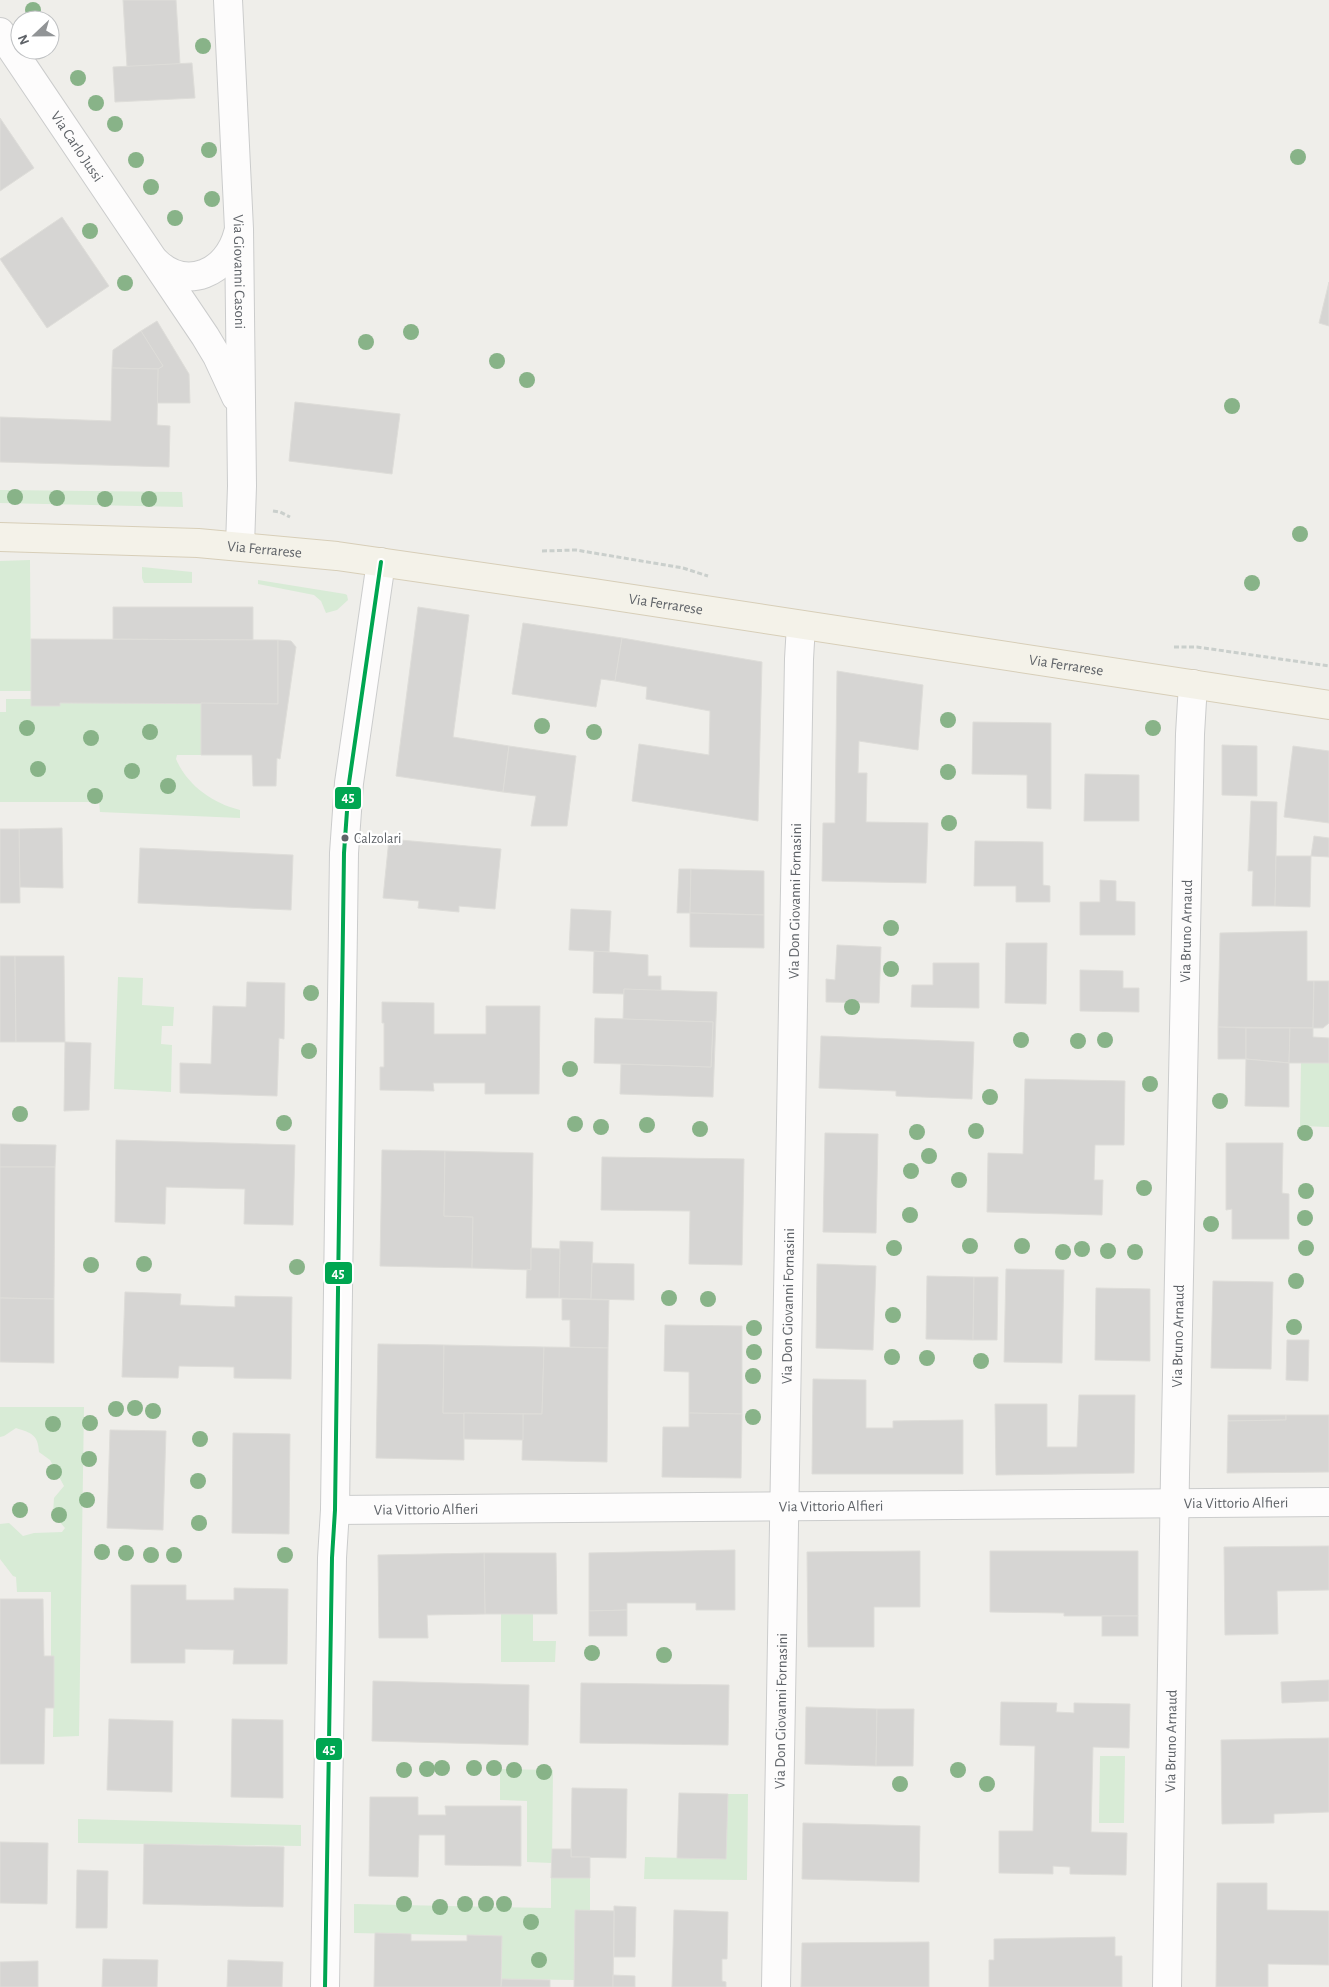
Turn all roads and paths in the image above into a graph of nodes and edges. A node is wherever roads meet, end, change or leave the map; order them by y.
1 (228, 0) edge
2 (0, 32) edge
3 (239, 229) junction
4 (154, 260) junction
5 (240, 410) junction
6 (0, 537) edge
7 (240, 546) junction
8 (381, 562) junction
9 (801, 625) junction
10 (1193, 684) junction
11 (1329, 705) edge
12 (1329, 1502) edge
13 (1174, 1504) junction
14 (783, 1507) junction
15 (335, 1510) junction
16 (325, 1987) edge
17 (776, 1987) edge
18 (1167, 1987) edge

1 - 3 street, Via Giovanni Casoni
2 - 4 street, Via Carlo Jussi
3 - 4 street, Via Carlo Jussi
3 - 5 street, Via Giovanni Casoni
4 - 5 street, Via Carlo Jussi
5 - 7 street, Via Giovanni Casoni
6 - 7 main road, Via Ferrarese
7 - 8 main road, Via Ferrarese
8 - 9 main road, Via Ferrarese
8 - 15 street
9 - 10 main road, Via Ferrarese
9 - 14 street, Via Don Giovanni Fornasini
10 - 11 main road, Via Ferrarese
10 - 13 street, Via Bruno Arnaud
12 - 13 street, Via Vittorio Alfieri
13 - 14 street, Via Vittorio Alfieri
13 - 18 street, Via Bruno Arnaud
14 - 15 street, Via Vittorio Alfieri
14 - 17 street, Via Don Giovanni Fornasini
15 - 16 street

